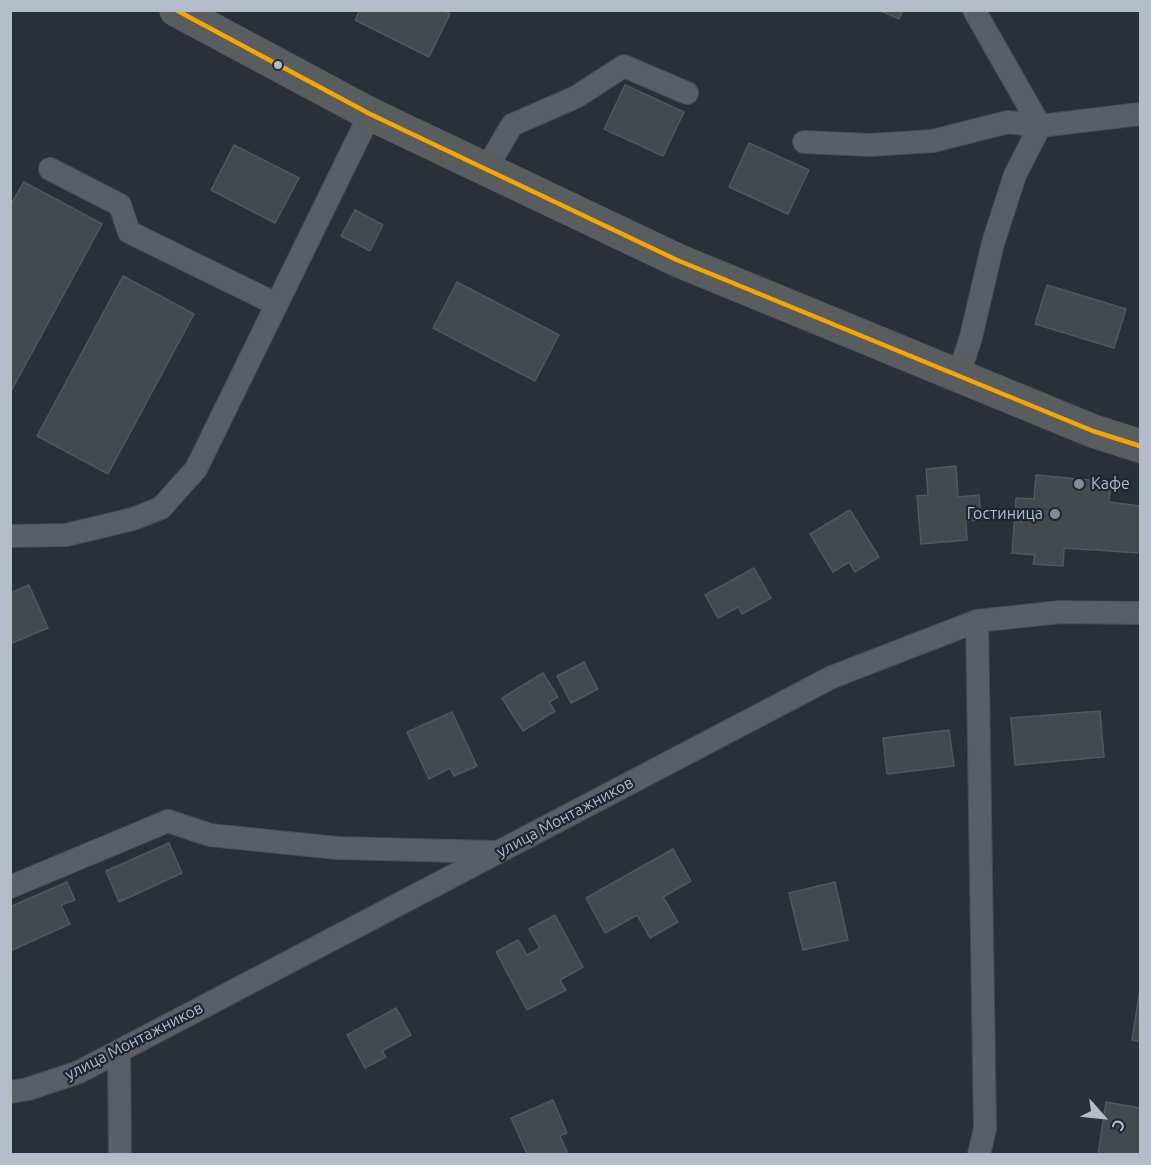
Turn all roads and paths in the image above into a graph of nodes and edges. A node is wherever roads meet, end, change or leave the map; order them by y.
1 (176, 10) edge
2 (974, 10) edge
3 (687, 93) dead end
4 (370, 114) junction
5 (1140, 114) edge
6 (1040, 126) junction
7 (804, 142) dead end
8 (50, 169) dead end
9 (486, 170) junction
10 (276, 304) junction
11 (958, 377) junction
12 (1140, 446) edge
13 (10, 536) edge
14 (1140, 613) edge
15 (976, 621) junction
16 (498, 852) junction
17 (10, 887) edge
18 (119, 1051) junction
19 (10, 1092) edge
20 (120, 1155) edge
21 (979, 1155) edge

1 - 4 highway
2 - 6 street
3 - 9 street
4 - 9 highway
4 - 10 street
5 - 6 street
6 - 7 street
6 - 11 street
8 - 10 street
9 - 11 highway
10 - 13 street
11 - 12 highway
14 - 15 street, улица Монтажников
15 - 16 street, улица Монтажников
15 - 21 street
16 - 17 street
16 - 18 street, улица Монтажников
18 - 19 street, улица Монтажников
18 - 20 street

